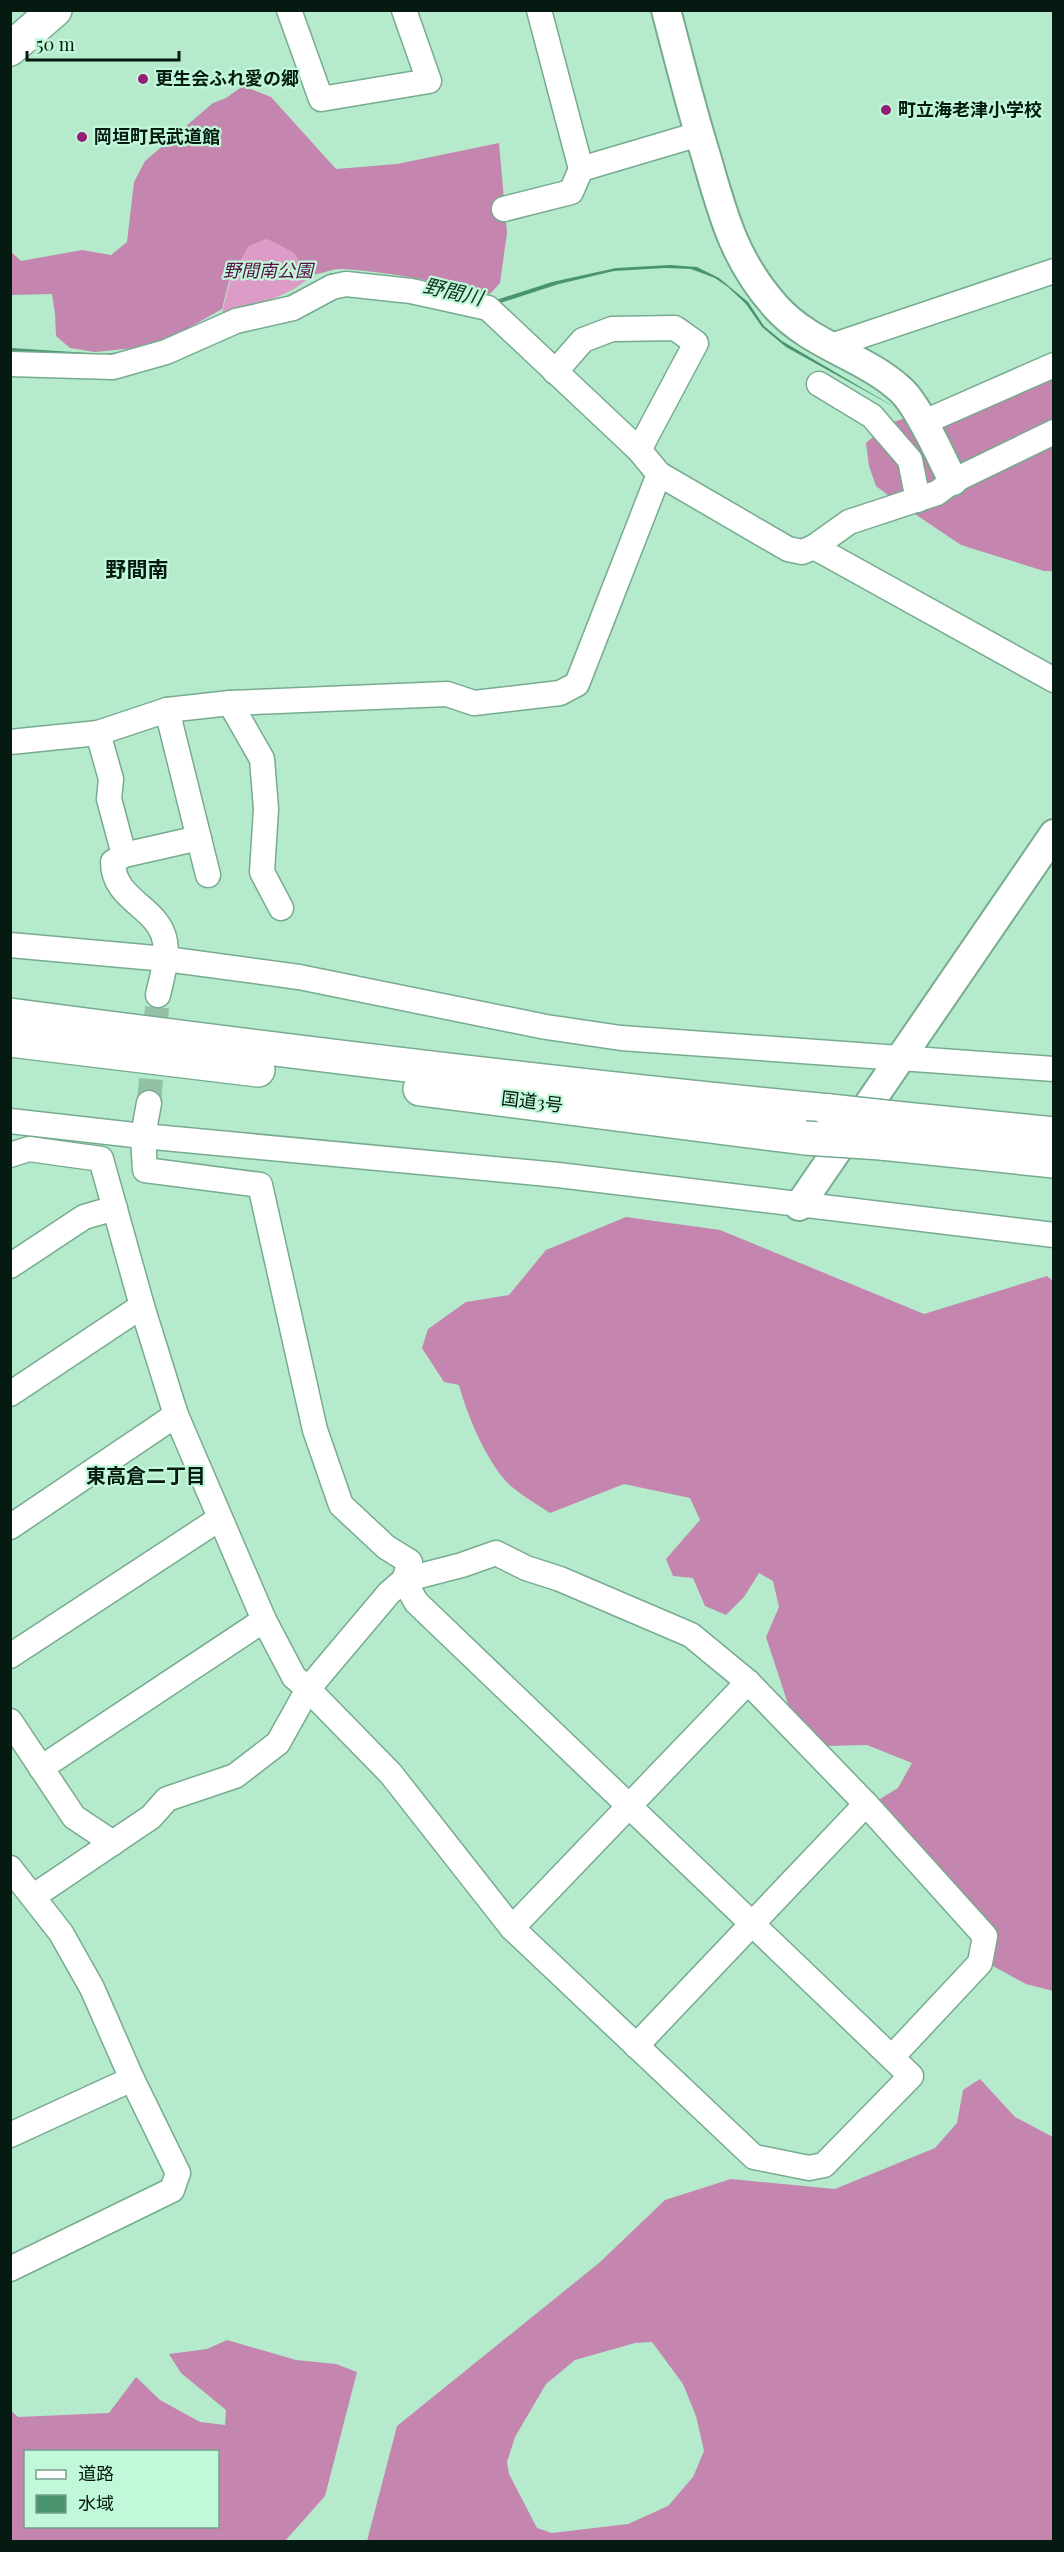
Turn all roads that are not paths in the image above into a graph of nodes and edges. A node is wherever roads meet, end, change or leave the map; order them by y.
1 (55, 10) edge
2 (289, 10) edge
3 (539, 10) edge
4 (666, 10) edge
5 (408, 11) edge
6 (10, 50) edge
7 (699, 135) junction
8 (582, 169) junction
9 (504, 209) dead end
10 (1053, 271) edge
11 (828, 347) junction
12 (10, 364) edge
13 (1053, 365) edge
14 (555, 372) junction
15 (819, 384) dead end
16 (922, 423) junction
17 (1053, 432) edge
18 (639, 450) junction
19 (659, 474) junction
20 (953, 481) junction
21 (918, 500) junction
22 (813, 547) junction
23 (1053, 680) edge
24 (231, 703) junction
25 (167, 710) junction
26 (98, 733) junction
27 (10, 742) edge
28 (1053, 834) edge
29 (199, 838) junction
30 (124, 855) junction
31 (208, 875) dead end
32 (281, 908) dead end
33 (10, 945) edge
34 (166, 958) junction
35 (158, 995) tunnel mouth
36 (10, 1015) edge
37 (10, 1040) edge
38 (903, 1056) junction
39 (1053, 1069) edge
40 (149, 1103) tunnel mouth
41 (10, 1121) edge
42 (888, 1130) junction
43 (1053, 1134) edge
44 (143, 1136) junction
45 (10, 1155) edge
46 (1053, 1161) edge
47 (799, 1206) junction
48 (115, 1208) junction
49 (1053, 1235) edge
50 (10, 1266) edge
51 (142, 1306) junction
52 (10, 1394) edge
53 (176, 1415) junction
54 (219, 1519) junction
55 (10, 1527) edge
56 (405, 1580) junction
57 (264, 1620) junction
58 (10, 1656) edge
59 (748, 1682) junction
60 (308, 1689) junction
61 (10, 1721) edge
62 (41, 1768) junction
63 (866, 1804) junction
64 (627, 1806) junction
65 (113, 1843) junction
66 (10, 1868) edge
67 (34, 1896) junction
68 (752, 1925) junction
69 (512, 1928) junction
70 (636, 2046) junction
71 (892, 2057) junction
72 (132, 2079) junction
73 (11, 2134) edge
74 (10, 2269) edge

1 - 6 main road
2 - 5 street
3 - 8 street
4 - 7 street
7 - 8 street
7 - 11 street
8 - 9 street
10 - 11 street
11 - 16 street
12 - 14 street
13 - 16 street
14 - 18 street
14 - 18 street
15 - 21 street
16 - 20 street
17 - 20 street
18 - 19 street
19 - 22 street
19 - 24 street
20 - 21 street
21 - 22 street
22 - 23 street
24 - 25 street
24 - 32 street
25 - 26 street
25 - 29 street
26 - 27 street
26 - 30 street
28 - 38 street
29 - 30 street
29 - 31 street
30 - 34 street
33 - 34 street
34 - 35 street
34 - 38 street
36 - 42 main road, 国道3号, bridge
37 - 42 main road, 国道3号, bridge
38 - 39 street
38 - 47 street
40 - 44 street
41 - 44 street
42 - 43 main road, 国道3号
42 - 46 main road, 国道3号
44 - 47 street
44 - 56 street
45 - 48 street
47 - 49 street
48 - 50 street
48 - 51 street
51 - 52 street
51 - 53 street
53 - 54 street
53 - 55 street
54 - 57 street
54 - 58 street
56 - 59 street
56 - 60 street
56 - 64 street
57 - 60 street
57 - 62 street
59 - 63 street
59 - 64 street
60 - 65 street
60 - 69 street
61 - 62 street
62 - 65 street
63 - 68 street
63 - 71 street
64 - 68 street
64 - 69 street
65 - 67 street
66 - 67 street
67 - 72 street
68 - 70 street
68 - 71 street
69 - 70 street
70 - 71 street
72 - 73 street
72 - 74 street

